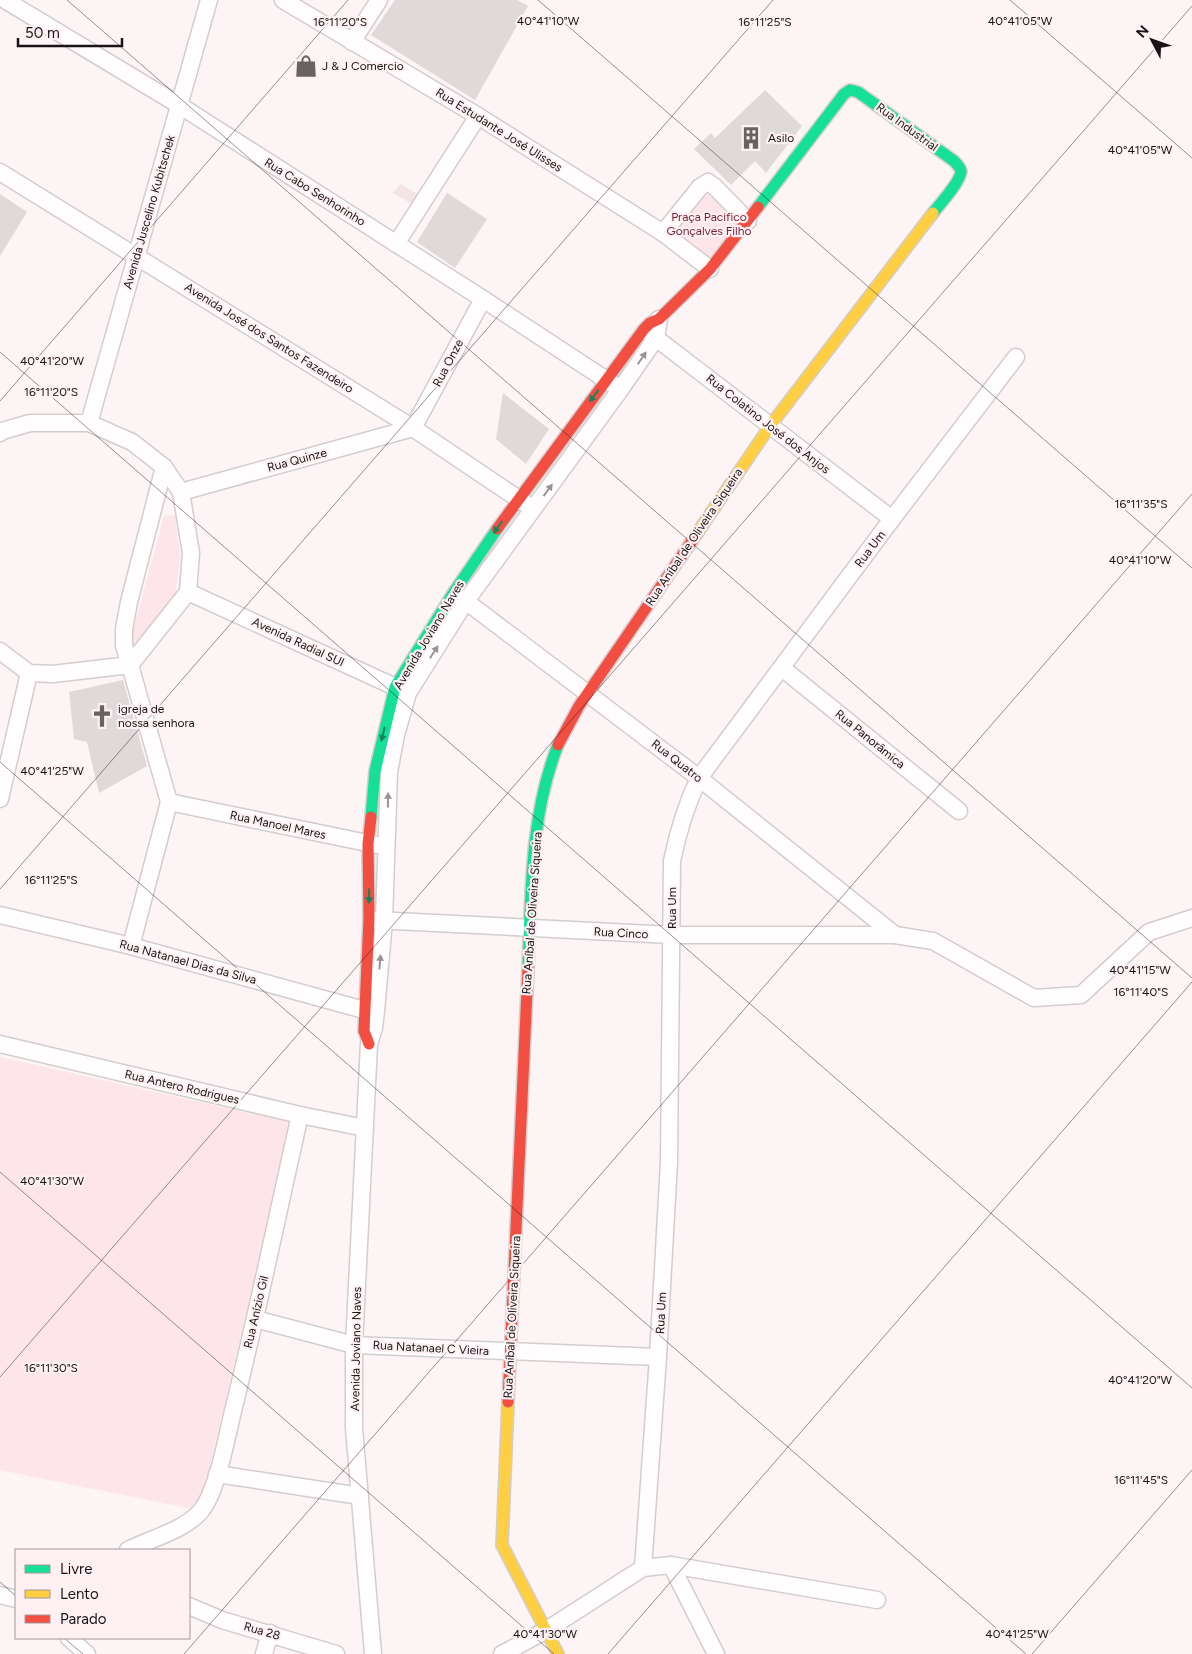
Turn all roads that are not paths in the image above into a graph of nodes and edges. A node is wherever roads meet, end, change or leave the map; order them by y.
1 (5, 0) edge
2 (209, 0) edge
3 (283, 0) edge
4 (380, 0) edge
5 (352, 42) junction
6 (850, 90) joint
7 (179, 105) junction
8 (478, 116) junction
9 (962, 169) joint
10 (0, 172) edge
11 (748, 221) junction
12 (664, 233) junction
13 (396, 244) junction
14 (137, 256) junction
15 (710, 269) junction
16 (483, 299) junction
17 (659, 319) joint
18 (650, 333) junction
19 (1016, 357) dead end
20 (606, 380) junction
21 (620, 390) junction
22 (89, 423) junction
23 (770, 426) junction
24 (413, 428) junction
25 (1, 430) edge
26 (164, 467) junction
27 (180, 492) junction
28 (519, 498) junction
29 (534, 510) junction
30 (892, 519) junction
31 (188, 592) junction
32 (460, 597) junction
33 (0, 651) edge
34 (130, 665) junction
35 (782, 668) junction
36 (29, 673) junction
37 (401, 690) junction
38 (588, 693) junction
39 (700, 778) junction
40 (0, 799) edge
41 (169, 802) junction
42 (959, 811) dead end
43 (368, 844) junction
44 (387, 846) junction
45 (0, 915) edge
46 (1192, 918) edge
47 (376, 920) junction
48 (530, 927) junction
49 (895, 935) junction
50 (672, 936) junction
51 (131, 946) junction
52 (370, 1010) junction
53 (0, 1044) edge
54 (300, 1115) junction
55 (365, 1128) junction
56 (255, 1320) junction
57 (354, 1345) junction
58 (510, 1352) junction
59 (658, 1357) junction
60 (218, 1474) junction
61 (360, 1496) junction
62 (136, 1549) edge
63 (671, 1565) junction
64 (643, 1568) junction
65 (0, 1595) edge
66 (15, 1599) edge
67 (877, 1600) dead end
68 (190, 1606) edge
69 (545, 1631) junction
70 (270, 1633) junction
71 (70, 1639) edge
72 (87, 1654) edge
73 (264, 1654) edge
74 (336, 1654) edge
75 (373, 1654) edge
76 (502, 1654) edge
77 (558, 1654) edge
78 (716, 1654) edge

1 - 7 street, Rua Cabo Senhorinho
2 - 7 street, Avenida Juscelino Kubitschek
3 - 5 street, Rua Estudante José Ulisses
4 - 5 street
5 - 8 street, Rua Estudante José Ulisses
6 - 9 street, Rua Industrial
6 - 11 street, Avenida Joviano Naves
7 - 13 street, Rua Cabo Senhorinho
7 - 14 street, Avenida Juscelino Kubitschek
8 - 12 street, Rua Estudante José Ulisses
8 - 13 street
9 - 23 street, Rua Aníbal de Oliveira Siqueira
10 - 14 street, Avenida José dos Santos Fazendeiro
11 - 12 street
11 - 15 street, Avenida Joviano Naves
12 - 15 street, Rua Estudante José Ulisses
13 - 16 street, Rua Cabo Senhorinho
14 - 22 street, Avenida Juscelino Kubitschek
14 - 24 street, Avenida José dos Santos Fazendeiro
15 - 17 street, Avenida Joviano Naves
16 - 20 street, Rua Cabo Senhorinho
16 - 24 street, Rua Onze
17 - 18 street, Avenida Joviano Naves
18 - 20 street, Avenida Joviano Naves
21 -> 18 street, Avenida Joviano Naves
18 - 23 street, Rua Colatino José dos Anjos
19 - 30 street, Rua Um
20 - 21 street, Rua Cabo Senhorinho
20 -> 28 street, Avenida Joviano Naves
29 -> 21 street, Avenida Joviano Naves
22 - 25 street
22 - 26 street
23 - 30 street, Rua Colatino José dos Anjos
23 - 38 street, Rua Aníbal de Oliveira Siqueira
24 - 27 street, Rua Quinze
24 - 28 street, Avenida José dos Santos Fazendeiro
26 - 27 street
26 - 34 street
27 - 31 street
28 - 29 street, Avenida José dos Santos Fazendeiro
28 -> 32 street, Avenida Joviano Naves
29 - 32 street, Avenida Joviano Naves
30 - 35 street, Rua Um
31 - 34 street
31 - 37 street, Avenida Radial SUl
32 - 37 street, Avenida Joviano Naves
32 - 38 street, Rua Quatro
33 - 36 street
34 - 36 street
34 - 41 street
35 - 39 street, Rua Um
35 - 42 street, Rua Panorâmica
36 - 40 street
37 -> 43 street, Avenida Joviano Naves
44 -> 37 street, Avenida Joviano Naves
38 - 39 street, Rua Quatro
38 - 48 street, Rua Aníbal de Oliveira Siqueira
39 - 49 street, Rua Quatro
39 - 50 street, Rua Um
41 - 43 street, Rua Manoel Mares
41 - 51 street
43 - 44 street, Rua Manoel Mares
43 -> 47 street, Avenida Joviano Naves
44 - 47 street, Avenida Joviano Naves
45 - 51 street, Rua Natanael Dias da Silva
46 - 49 street, Rua Cinco
47 - 48 street, Rua Cinco
47 - 52 street, Avenida Joviano Naves
48 - 50 street, Rua Cinco
48 - 58 street, Rua Aníbal de Oliveira Siqueira
49 - 50 street, Rua Cinco
50 - 59 street, Rua Um
51 - 52 street, Rua Natanael Dias da Silva
52 - 55 street, Avenida Joviano Naves
53 - 54 street, Rua Antero Rodrigues
54 - 55 street, Rua Antero Rodrigues
54 - 56 street, Rua Anízio Gil
55 - 57 street, Avenida Joviano Naves
56 - 57 street, Rua Natanael C Vieira
56 - 60 street, Rua Anízio Gil
57 - 58 street, Rua Natanael C Vieira
57 - 61 street, Avenida Joviano Naves
58 - 59 street, Rua Natanael C Vieira
58 - 69 street, Rua Aníbal de Oliveira Siqueira
59 - 64 street, Rua Um
60 - 61 street
60 - 62 street, Rua Anízio Gil
61 - 75 street, Avenida Joviano Naves
63 - 64 street
63 - 67 street
63 - 78 street
64 - 69 street
65 - 66 street
68 - 70 street, Rua 28
69 - 76 street
69 - 77 street, Rua Aníbal de Oliveira Siqueira
70 - 73 street
70 - 74 street, Rua 28
71 - 72 street

